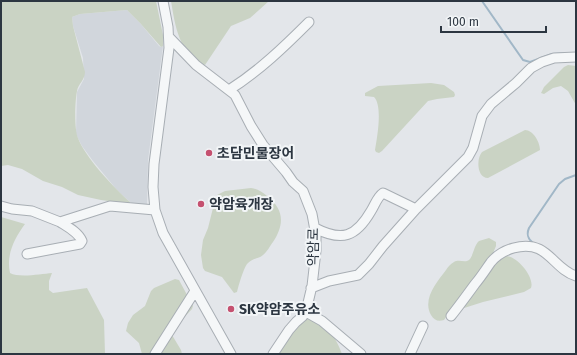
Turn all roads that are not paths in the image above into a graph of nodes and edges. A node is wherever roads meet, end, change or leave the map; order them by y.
1 (163, 1) edge
2 (309, 22) dead end
3 (169, 38) junction
4 (576, 57) edge
5 (230, 90) junction
6 (1, 206) edge
7 (416, 209) junction
8 (155, 210) junction
9 (60, 222) junction
10 (315, 228) junction
11 (27, 254) dead end
12 (576, 276) edge
13 (311, 288) junction
14 (195, 291) junction
15 (306, 312) junction
16 (450, 316) dead end
17 (423, 326) dead end
18 (155, 354) edge
19 (231, 354) edge
20 (273, 354) edge
21 (361, 354) edge
22 (410, 354) edge

1 - 3 street
2 - 5 street
3 - 5 street, 약암로
3 - 8 street
4 - 7 street
5 - 10 street, 약암로
6 - 9 street
7 - 10 street
7 - 13 street
8 - 9 street
8 - 14 street
9 - 11 street
10 - 13 street, 약암로
12 - 16 street
13 - 15 street, 약암로
14 - 18 street
14 - 19 street
15 - 20 street
15 - 21 street
17 - 22 street

